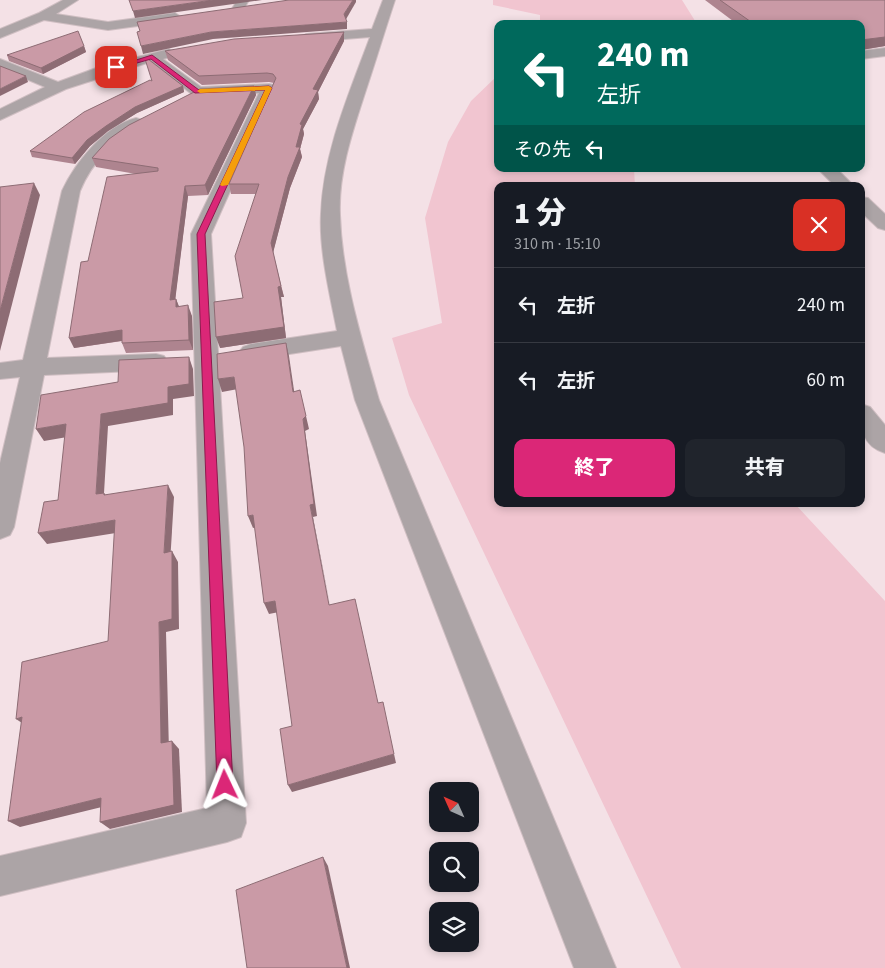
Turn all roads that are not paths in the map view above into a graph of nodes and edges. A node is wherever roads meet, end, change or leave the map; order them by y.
1 (72, 0) edge
2 (389, 0) edge
3 (236, 6) edge
4 (257, 6) edge
5 (159, 7) edge
6 (190, 15) edge
7 (43, 16) junction
8 (147, 21) junction
9 (377, 33) junction
10 (0, 34) edge
11 (295, 39) edge
12 (184, 50) edge
13 (885, 52) edge
14 (865, 54) edge
15 (152, 57) junction
16 (0, 63) edge
17 (58, 87) junction
18 (0, 115) edge
19 (153, 115) edge
20 (830, 172) edge
21 (841, 182) edge
22 (865, 206) edge
23 (885, 224) edge
24 (350, 337) junction
25 (191, 360) junction
26 (34, 367) junction
27 (0, 371) edge
28 (865, 418) edge
29 (885, 443) edge
30 (0, 527) edge
31 (0, 876) edge
32 (595, 968) edge

1 - 7 street
2 - 9 street
3 - 4 street
5 - 8 street
6 - 8 street
7 - 8 street
7 - 10 street
9 - 11 street
9 - 24 street
12 - 15 street
13 - 14 street
15 - 17 street
15 - 25 street
16 - 17 street
17 - 18 street
19 - 26 street
20 - 21 street
22 - 23 street
24 - 25 street
24 - 32 street
25 - 26 street
25 - 31 street
26 - 27 street
26 - 30 street
28 - 29 street

